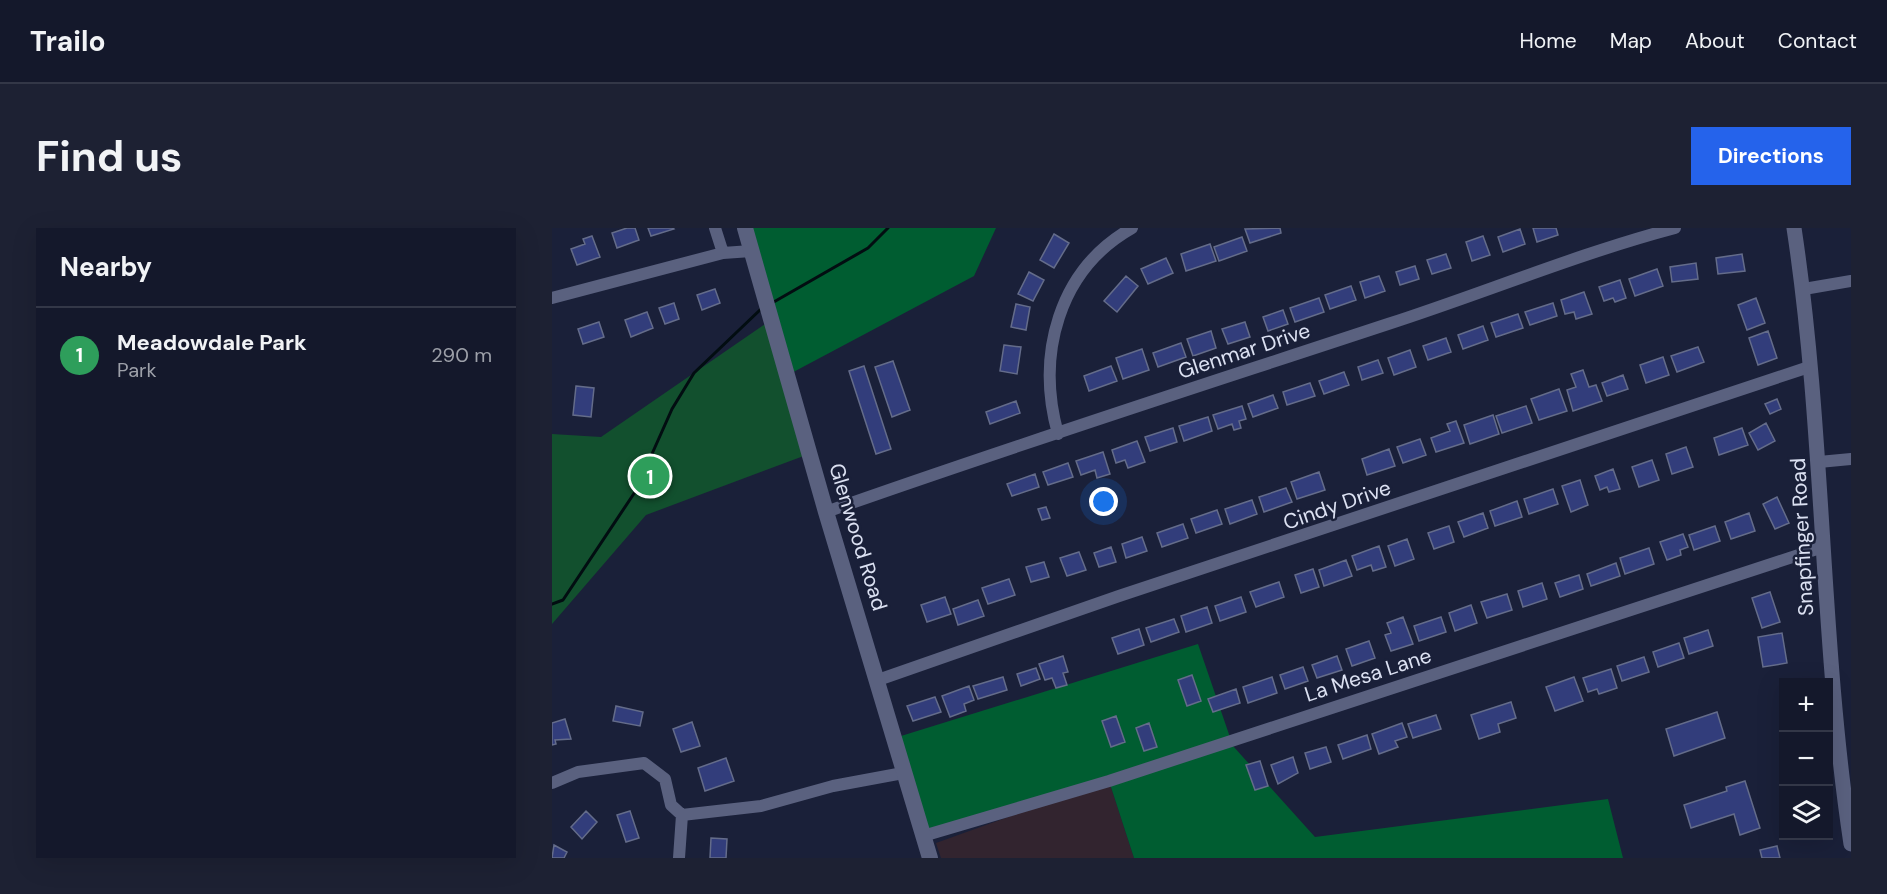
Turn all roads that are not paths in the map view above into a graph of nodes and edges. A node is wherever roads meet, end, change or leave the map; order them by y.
1 (715, 228) edge
2 (745, 228) edge
3 (1132, 228) edge
4 (1675, 228) edge
5 (1794, 228) edge
6 (751, 251) junction
7 (723, 253) junction
8 (1851, 281) edge
9 (1804, 289) junction
10 (552, 298) edge
11 (1809, 367) junction
12 (1058, 434) junction
13 (1851, 459) edge
14 (1819, 462) junction
15 (826, 512) junction
16 (1823, 547) junction
17 (878, 680) junction
18 (903, 772) junction
19 (552, 783) edge
20 (682, 815) junction
21 (923, 836) junction
22 (1851, 844) edge
23 (679, 858) edge
24 (930, 858) edge

1 - 7 street
2 - 6 main road, Glenwood Road
3 - 12 street
4 - 12 street, Glenmar Drive
5 - 9 street, Snapfinger Road
6 - 7 street
6 - 15 main road, Glenwood Road
7 - 10 street
8 - 9 street
9 - 11 street, Snapfinger Road
11 - 14 street, Snapfinger Road
11 - 17 street, Cindy Drive
12 - 15 street, Glenmar Drive
13 - 14 street
14 - 16 street, Snapfinger Road
15 - 17 main road, Glenwood Road
16 - 21 street, La Mesa Lane
16 - 22 street, Snapfinger Road
17 - 18 main road, Glenwood Road
18 - 20 street
18 - 21 main road, Glenwood Road
19 - 20 street
20 - 23 street
21 - 24 main road, Glenwood Road

